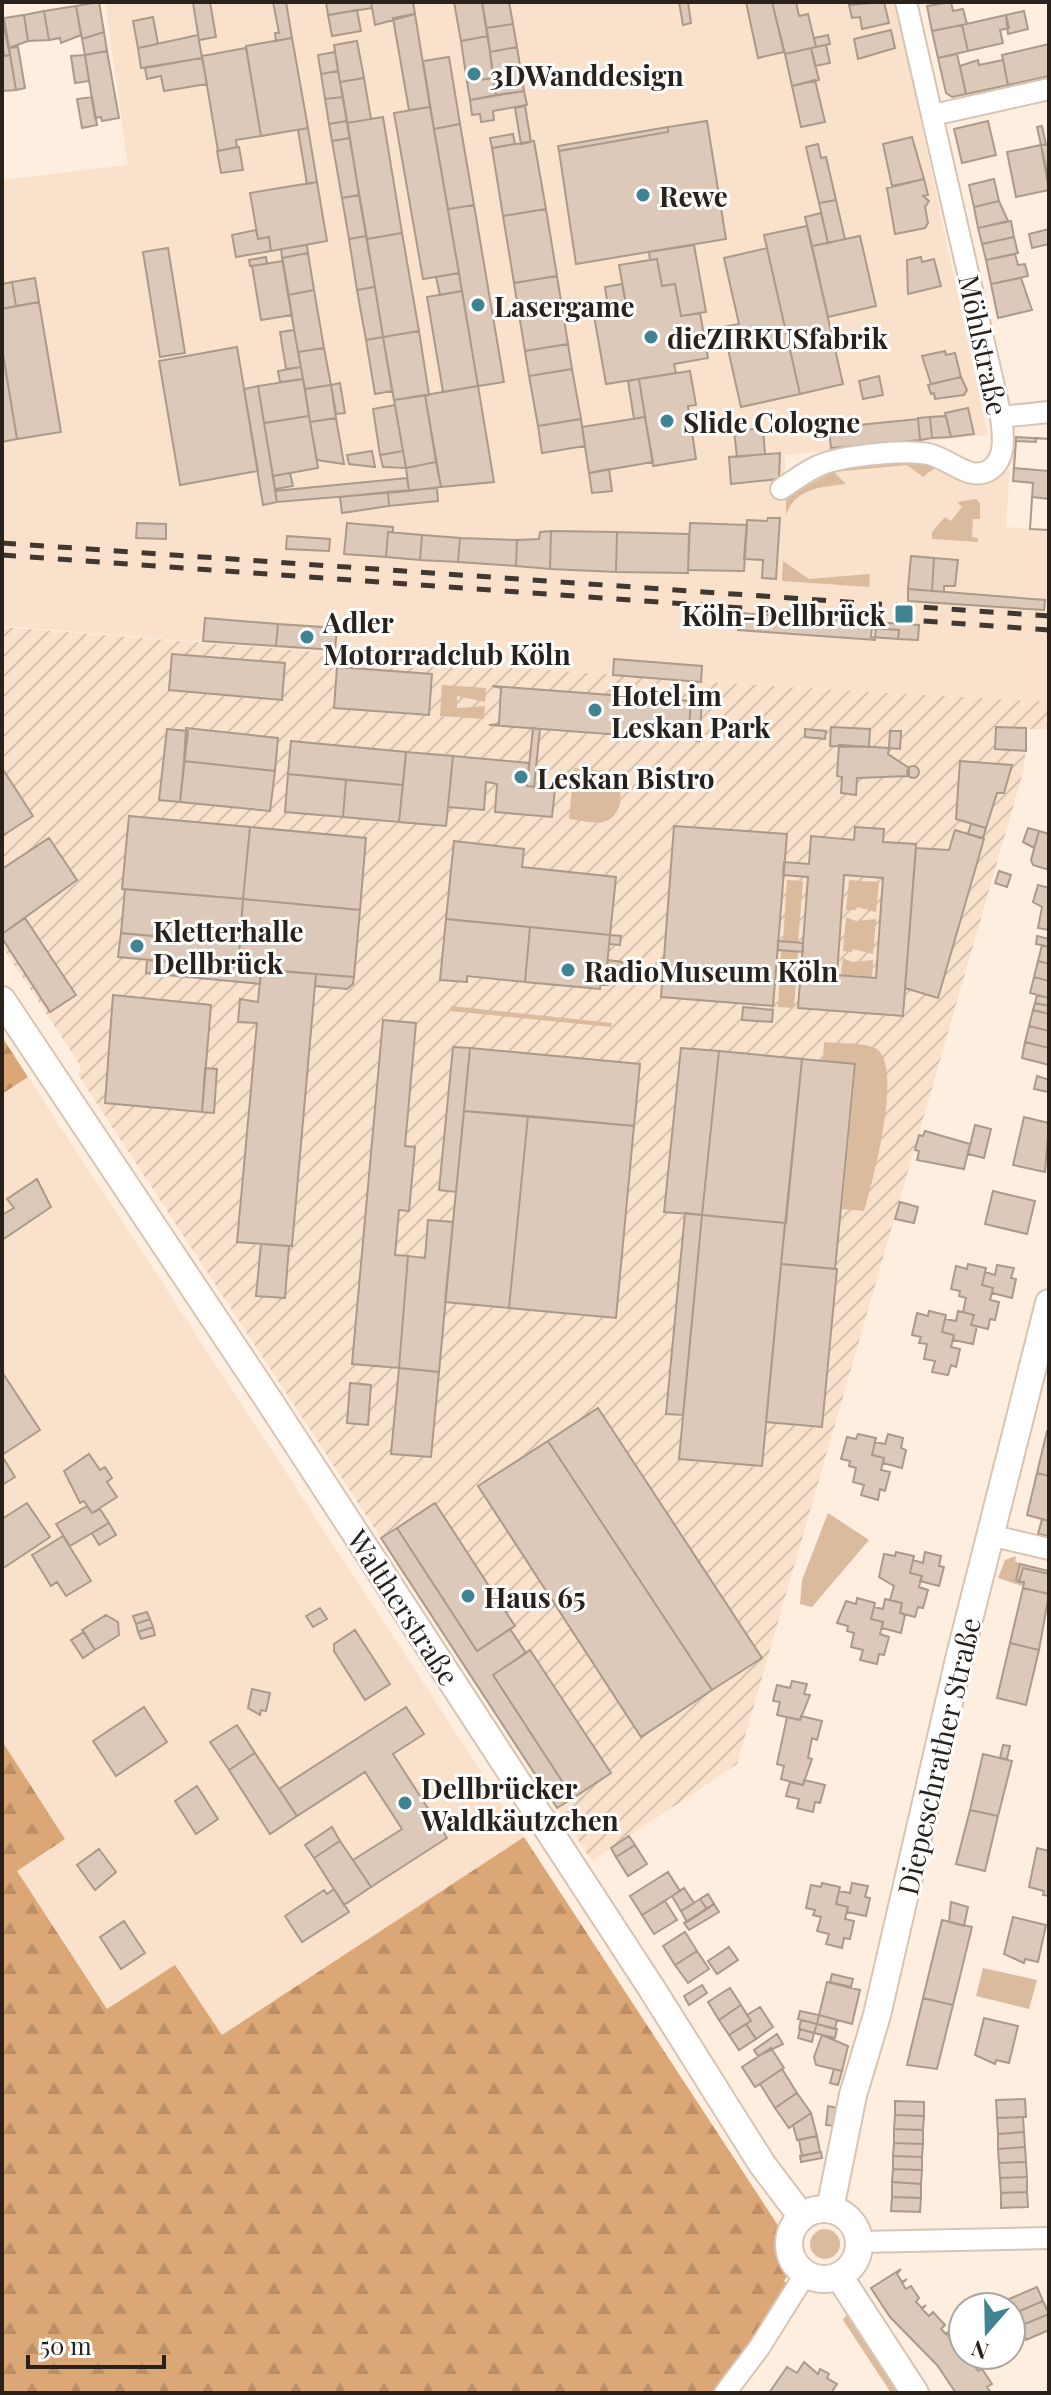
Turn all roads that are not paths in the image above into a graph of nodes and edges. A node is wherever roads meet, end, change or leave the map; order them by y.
1 (906, 2) edge
2 (1049, 89) edge
3 (933, 115) junction
4 (1049, 412) edge
5 (1001, 417) junction
6 (781, 489) dead end
7 (2, 1000) edge
8 (1049, 1303) edge
9 (989, 1535) junction
10 (1049, 1549) edge
11 (830, 2209) junction
12 (802, 2217) junction
13 (1049, 2238) edge
14 (859, 2242) junction
15 (806, 2273) junction
16 (839, 2276) junction
17 (725, 2393) edge
18 (915, 2393) edge

1 - 3 street, Möhlstraße
2 - 3 street
3 - 5 street, Möhlstraße
4 - 5 street
5 - 6 street, Möhlstraße
7 - 12 street, Waltherstraße
8 - 9 street, Diepeschrather Straße
9 - 10 street
9 - 11 street, Diepeschrather Straße
11 - 12 street
11 - 14 street
12 - 15 street
13 - 14 street
14 - 16 street
15 - 16 street
15 - 17 street
16 - 18 street

